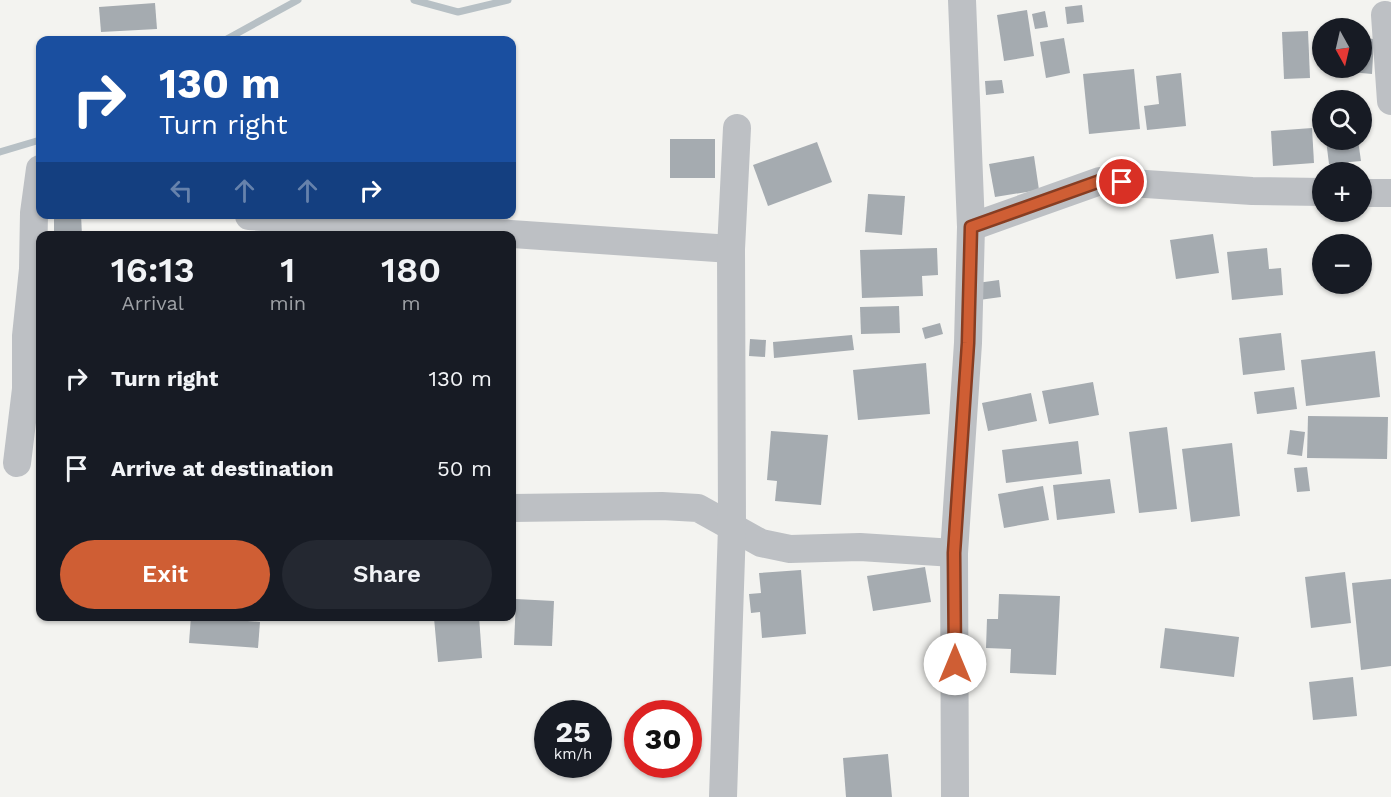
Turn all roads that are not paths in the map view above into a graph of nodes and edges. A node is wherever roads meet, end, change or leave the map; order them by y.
1 (962, 0) edge
2 (1385, 15) dead end
3 (1391, 101) edge
4 (737, 128) dead end
5 (1312, 192) edge
6 (1372, 193) edge
7 (1391, 193) edge
8 (36, 199) edge
9 (293, 219) edge
10 (971, 227) junction
11 (468, 231) edge
12 (516, 234) edge
13 (730, 249) junction
14 (19, 464) edge
15 (516, 508) edge
16 (732, 527) junction
17 (954, 553) junction
18 (723, 797) edge
19 (955, 797) edge

1 - 10 street
2 - 3 street
4 - 13 street
5 - 10 street
6 - 7 street
8 - 14 street
9 - 11 street
10 - 17 street
12 - 13 street
13 - 16 street
15 - 16 street
16 - 17 street
16 - 18 street
17 - 19 street

